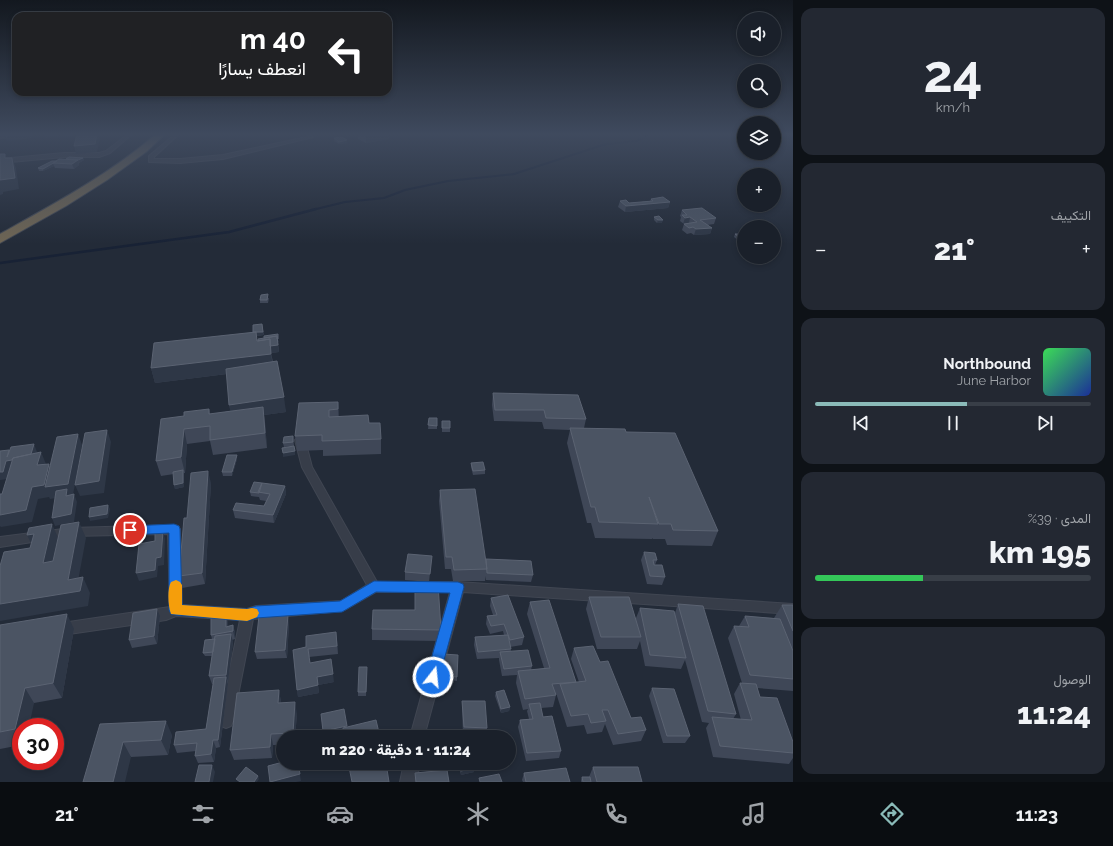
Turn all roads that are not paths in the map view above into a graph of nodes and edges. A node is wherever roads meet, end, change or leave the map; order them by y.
1 (112, 171) edge
2 (0, 239) edge
3 (298, 427) edge
4 (0, 542) edge
5 (374, 587) junction
6 (458, 587) junction
7 (793, 609) edge
8 (176, 610) junction
9 (247, 615) junction
10 (53, 630) edge
11 (226, 721) dead end
12 (419, 730) edge
13 (411, 770) edge
14 (408, 782) edge

1 - 2 highway
3 - 5 street
4 - 8 street
5 - 6 street
5 - 9 street
6 - 7 street
6 - 12 street
8 - 9 street
8 - 10 street
9 - 11 street
13 - 14 street

